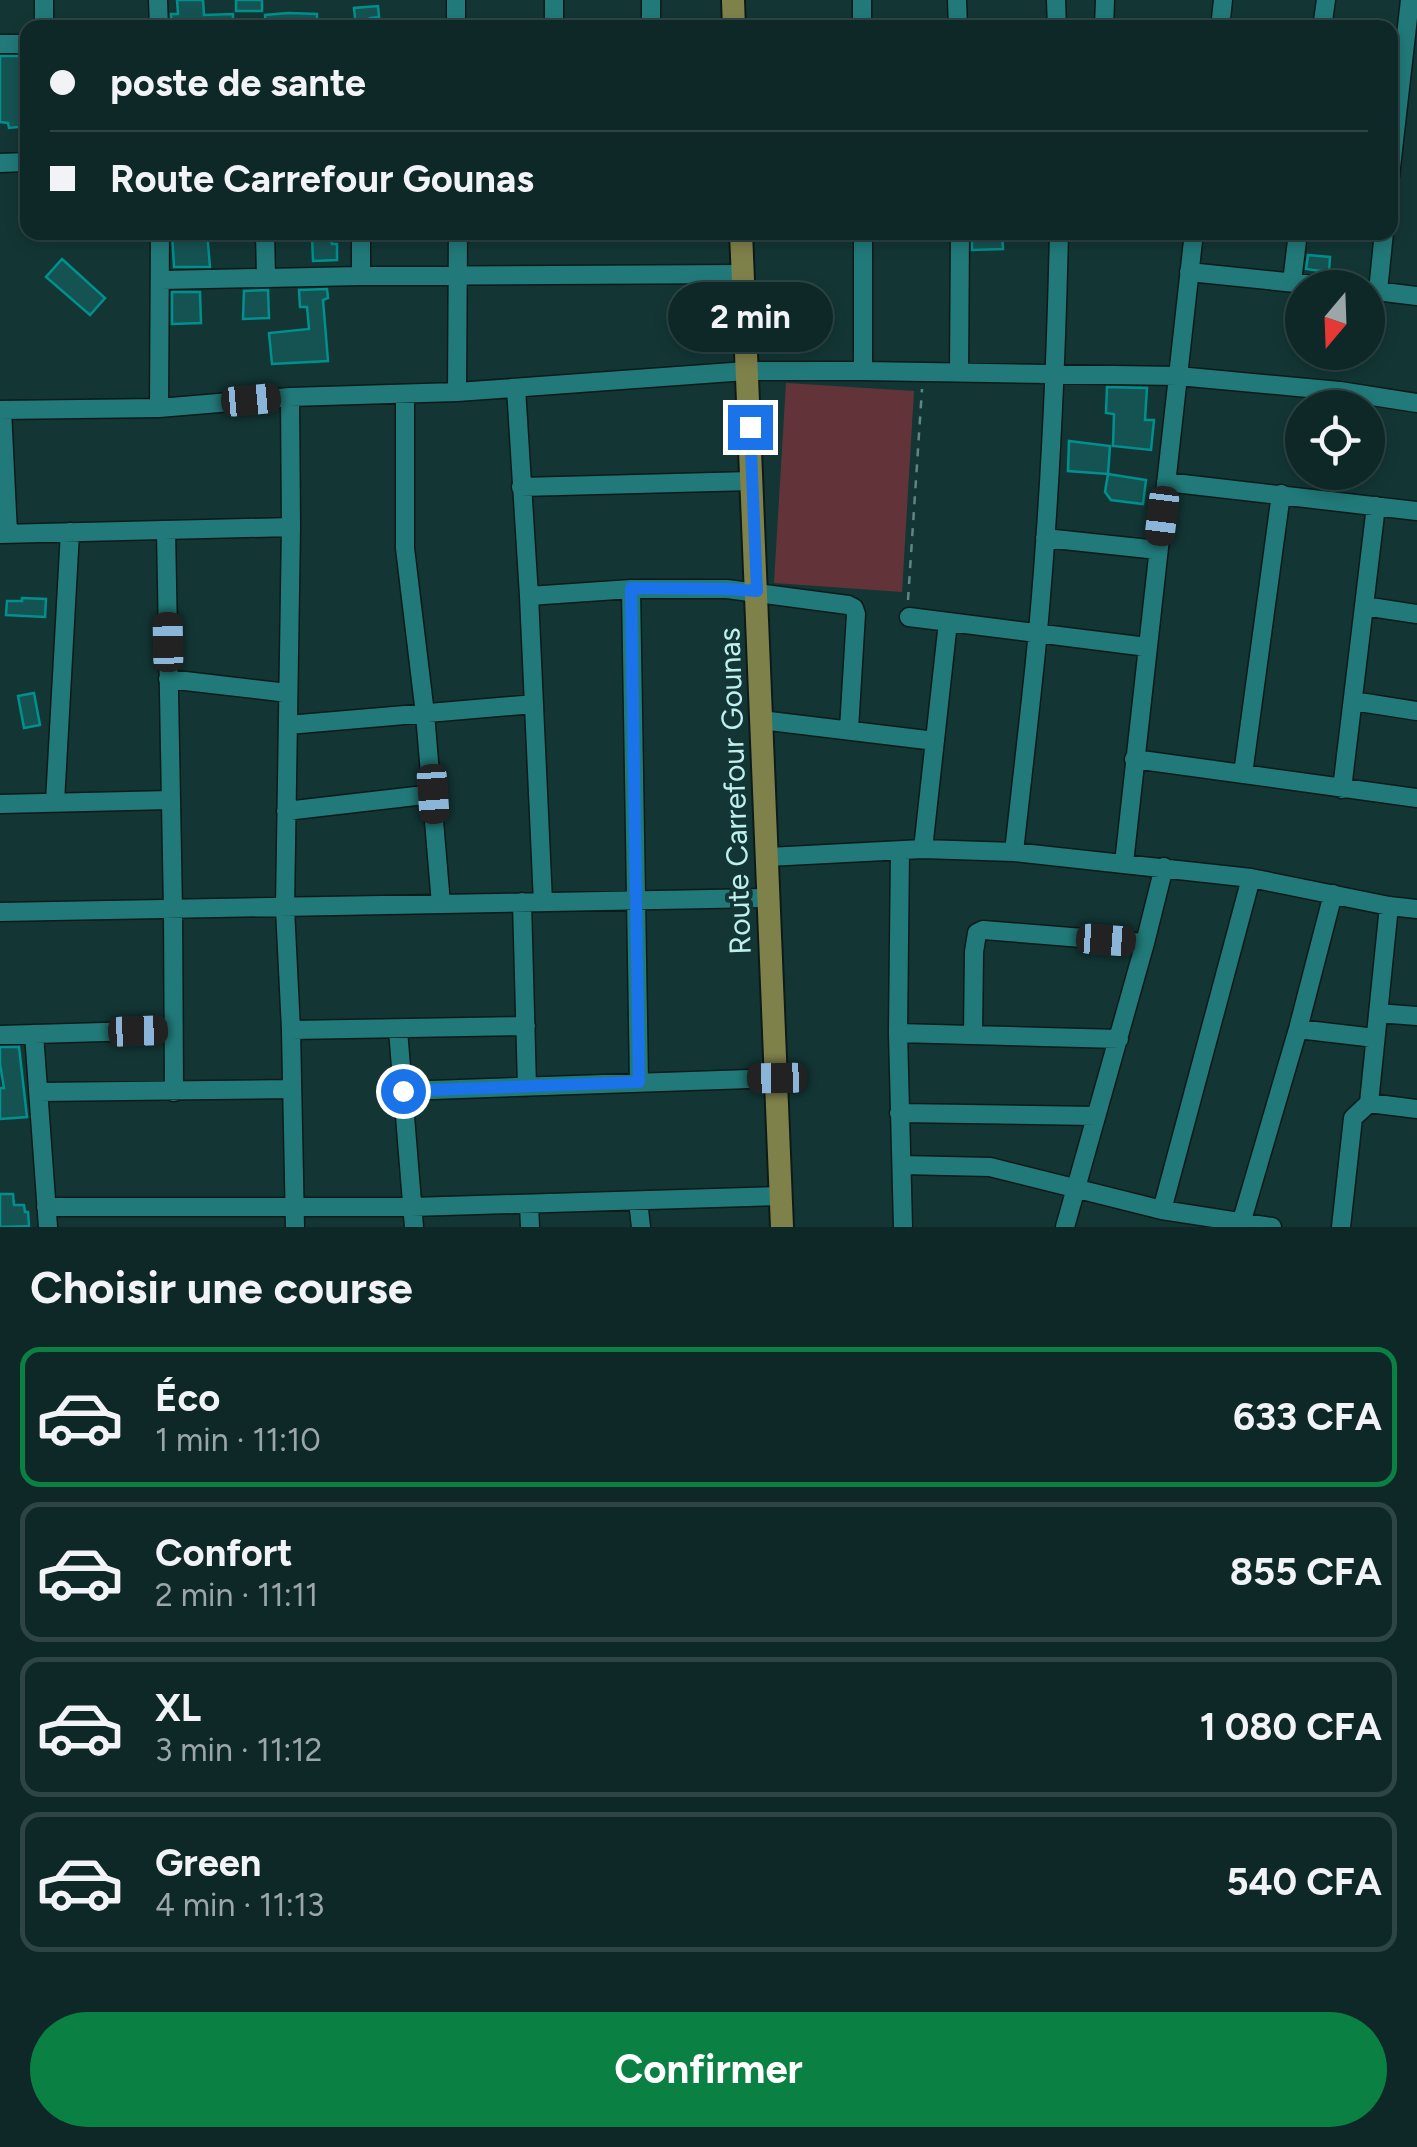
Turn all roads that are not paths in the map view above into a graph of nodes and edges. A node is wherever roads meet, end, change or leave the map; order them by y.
1 (1410, 0) edge
2 (1402, 101) edge
3 (1398, 126) edge
4 (160, 240) edge
5 (266, 240) edge
6 (361, 240) edge
7 (458, 240) edge
8 (741, 240) edge
9 (863, 240) edge
10 (960, 240) edge
11 (1059, 240) edge
12 (1193, 240) edge
13 (1297, 240) edge
14 (1383, 240) edge
15 (1293, 270) edge
16 (1377, 270) edge
17 (1189, 272) junction
18 (742, 274) junction
19 (361, 276) junction
20 (458, 276) junction
21 (266, 278) junction
22 (161, 280) junction
23 (1285, 281) edge
24 (1385, 292) edge
25 (1417, 296) edge
26 (863, 370) junction
27 (746, 371) junction
28 (959, 371) junction
29 (1056, 373) junction
30 (1178, 376) junction
31 (516, 388) junction
32 (457, 392) junction
33 (406, 394) junction
34 (290, 397) junction
35 (1417, 403) edge
36 (159, 408) junction
37 (1, 410) edge
38 (752, 481) junction
39 (1166, 482) junction
40 (521, 487) junction
41 (1282, 494) junction
42 (1376, 506) junction
43 (1417, 511) edge
44 (291, 527) junction
45 (166, 530) junction
46 (70, 532) junction
47 (4, 534) edge
48 (1045, 538) junction
49 (1158, 550) junction
50 (631, 588) junction
51 (757, 591) junction
52 (529, 596) junction
53 (1364, 606) junction
54 (908, 614) road end
55 (1417, 614) edge
56 (948, 622) junction
57 (1038, 633) junction
58 (1147, 647) junction
59 (168, 679) junction
60 (288, 694) junction
61 (1353, 701) junction
62 (534, 704) junction
63 (1417, 711) edge
64 (425, 714) junction
65 (761, 720) junction
66 (288, 724) junction
67 (849, 729) junction
68 (934, 740) junction
69 (1134, 759) junction
70 (1243, 774) junction
71 (1342, 789) junction
72 (433, 794) junction
73 (1417, 798) edge
74 (171, 800) junction
75 (55, 802) junction
76 (0, 804) edge
77 (286, 811) junction
78 (923, 849) junction
79 (900, 851) junction
80 (1014, 852) junction
81 (768, 857) junction
82 (1124, 863) junction
83 (1164, 868) junction
84 (1252, 878) junction
85 (1334, 894) junction
86 (769, 898) junction
87 (635, 899) junction
88 (522, 902) junction
89 (543, 902) junction
90 (440, 904) junction
91 (1389, 906) junction
92 (285, 908) junction
93 (1417, 909) edge
94 (173, 910) junction
95 (0, 912) edge
96 (1145, 943) junction
97 (1378, 1012) junction
98 (1417, 1016) edge
99 (526, 1026) junction
100 (1298, 1029) junction
101 (172, 1030) junction
102 (291, 1030) junction
103 (398, 1030) junction
104 (34, 1034) junction
105 (898, 1034) junction
106 (974, 1034) junction
107 (0, 1035) edge
108 (1375, 1038) junction
109 (1119, 1039) junction
110 (777, 1078) junction
111 (639, 1082) junction
112 (527, 1086) junction
113 (290, 1089) junction
114 (403, 1091) junction
115 (38, 1092) junction
116 (174, 1092) junction
117 (1368, 1103) junction
118 (1417, 1109) edge
119 (899, 1113) junction
120 (1096, 1116) junction
121 (902, 1165) junction
122 (1077, 1187) junction
123 (780, 1196) junction
124 (638, 1201) junction
125 (529, 1205) junction
126 (294, 1206) junction
127 (1153, 1207) junction
128 (46, 1208) junction
129 (412, 1208) junction
130 (1240, 1225) edge
131 (48, 1227) edge
132 (295, 1227) edge
133 (414, 1227) edge
134 (530, 1227) edge
135 (641, 1227) edge
136 (782, 1227) edge
137 (903, 1227) edge
138 (1065, 1227) edge
139 (1143, 1227) edge
140 (1272, 1227) edge
141 (1340, 1227) edge

1 - 2 street
2 - 3 street
4 - 22 street
5 - 21 street
6 - 19 street
7 - 20 street
8 - 18 main road, Route Carrefour Gounas
9 - 26 street
10 - 28 street
11 - 29 street
12 - 17 street
13 - 15 street
14 - 16 street
17 - 23 street
17 - 30 street
18 - 20 street
18 - 27 main road, Route Carrefour Gounas
19 - 20 street
19 - 21 street
20 - 32 street
21 - 22 street
22 - 36 street
24 - 25 street
26 - 27 street
26 - 28 street
27 - 31 street
27 - 38 main road, Route Carrefour Gounas
28 - 29 street
29 - 30 street
29 - 48 street
30 - 35 street
30 - 39 street
31 - 32 street
31 - 40 street
32 - 33 street
33 - 34 street
33 - 64 street
34 - 36 street
34 - 44 street
36 - 37 street
37 - 47 street
38 - 40 street
38 - 51 main road, Route Carrefour Gounas
39 - 41 street
39 - 49 street
40 - 52 street
41 - 42 street
41 - 70 street
42 - 43 street
42 - 53 street
44 - 45 street
44 - 60 street
45 - 46 street
45 - 59 street
46 - 47 street
46 - 75 street
48 - 49 street
48 - 57 street
49 - 58 street
50 - 51 street
50 - 52 street
50 - 87 street
51 - 65 main road, Route Carrefour Gounas
51 - 67 street
52 - 62 street
53 - 55 street
53 - 61 street
54 - 56 street
56 - 57 street
56 - 68 street
57 - 58 street
57 - 80 street
58 - 69 street
59 - 60 street
59 - 74 street
60 - 66 street
61 - 63 street
61 - 71 street
62 - 64 street
62 - 89 street
64 - 66 street
64 - 72 street
65 - 67 street
65 - 81 main road, Route Carrefour Gounas
66 - 77 street
67 - 68 street
68 - 78 street
69 - 70 street
69 - 82 street
70 - 71 street
71 - 73 street
72 - 77 street
72 - 90 street
74 - 75 street
74 - 94 street
75 - 76 street
77 - 92 street
78 - 79 street
78 - 80 street
79 - 81 street
79 - 105 street
80 - 82 street
81 - 86 main road, Route Carrefour Gounas
82 - 83 street
83 - 84 street
83 - 96 street
84 - 85 street
84 - 127 street
85 - 91 street
85 - 100 street
86 - 87 street
86 - 110 main road, Route Carrefour Gounas
87 - 89 street
87 - 111 street
88 - 89 street
88 - 90 street
88 - 99 street
90 - 92 street
91 - 93 street
91 - 97 street
92 - 94 street
92 - 102 street
94 - 95 street
94 - 101 street
96 - 106 street
96 - 109 street
97 - 98 street
97 - 108 street
99 - 103 street
99 - 112 street
100 - 108 street
100 - 130 street
101 - 104 street
101 - 116 street
102 - 103 street
102 - 113 street
103 - 114 street
104 - 107 street
104 - 115 street
105 - 106 street
105 - 119 street
106 - 109 street
108 - 117 street
109 - 120 street
110 - 111 street
110 - 123 main road, Route Carrefour Gounas
111 - 112 street
112 - 114 street
113 - 116 street
113 - 126 street
114 - 129 street
115 - 116 street
115 - 128 street
117 - 118 street
117 - 141 street
119 - 120 street
119 - 121 street
120 - 122 street
121 - 122 street
121 - 137 street
122 - 127 street
122 - 138 street
123 - 124 street
123 - 136 main road, Route Carrefour Gounas
124 - 125 street
124 - 135 street
125 - 129 street
125 - 134 street
126 - 128 street
126 - 129 street
126 - 132 street
127 - 130 street
127 - 139 street
128 - 131 street
129 - 133 street
130 - 140 street

